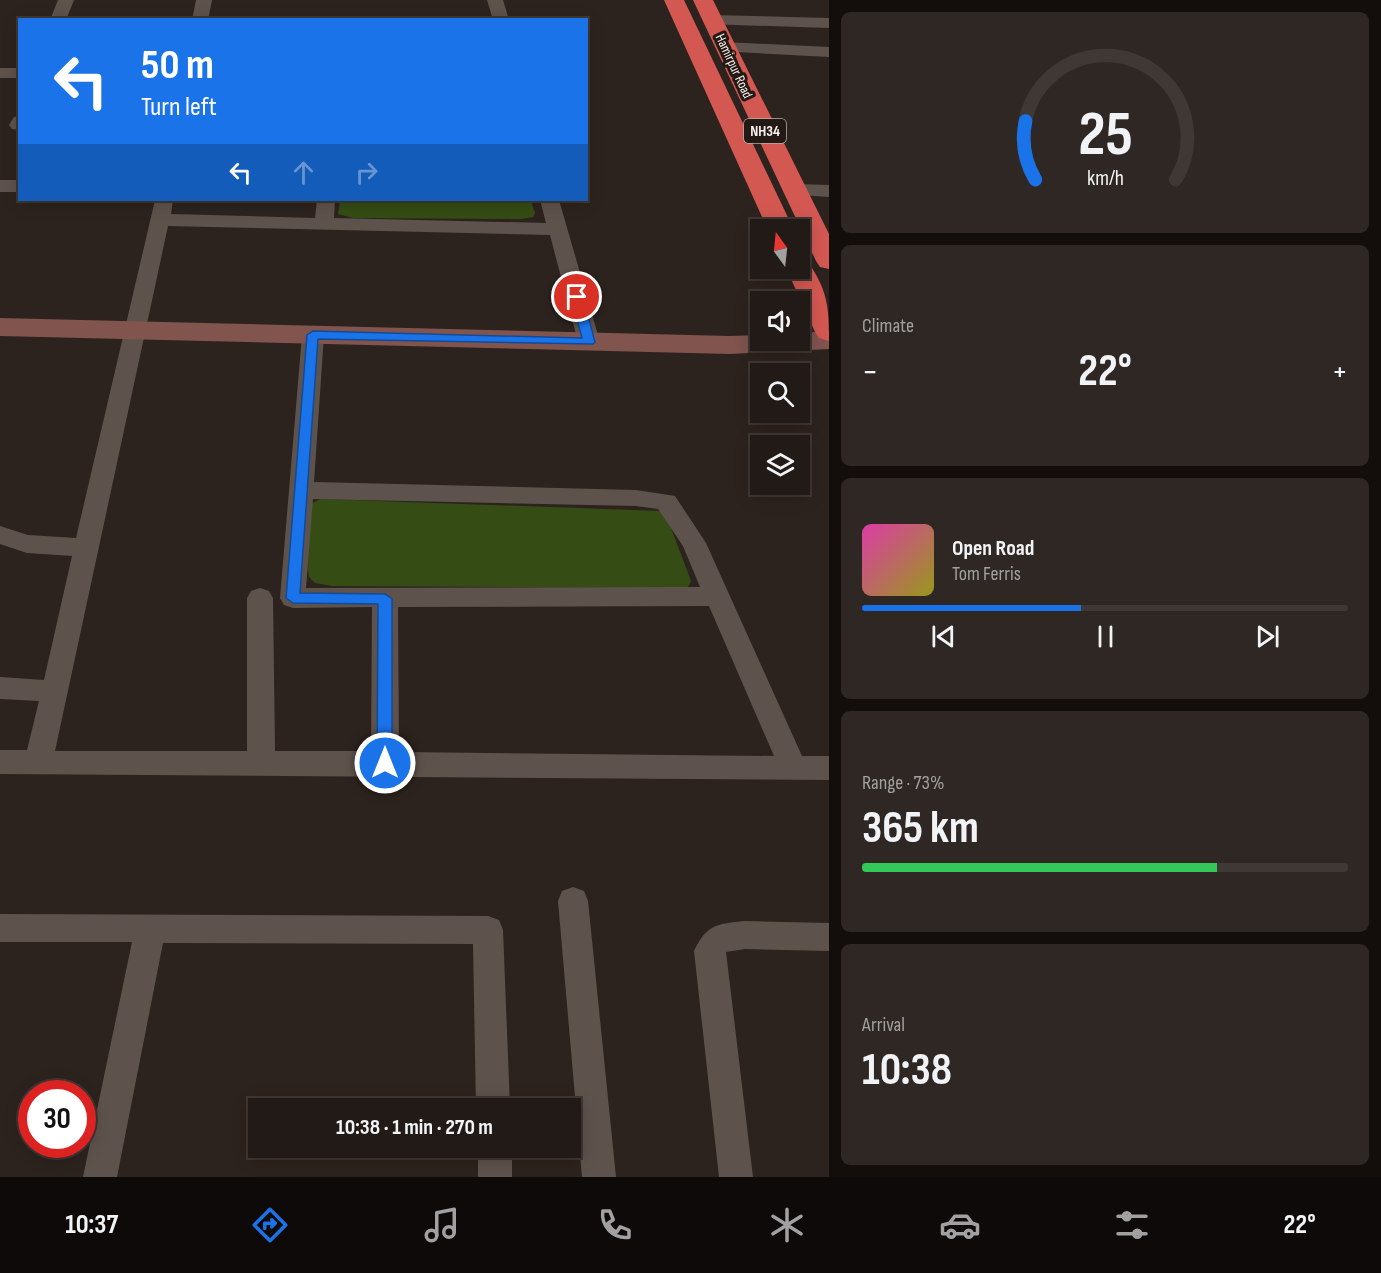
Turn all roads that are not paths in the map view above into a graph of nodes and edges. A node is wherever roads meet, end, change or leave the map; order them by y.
1 (66, 0) edge
2 (204, 0) edge
3 (495, 0) edge
4 (674, 0) edge
5 (708, 10) edge
6 (59, 18) edge
7 (200, 18) edge
8 (500, 18) edge
9 (829, 23) edge
10 (724, 47) junction
11 (829, 52) edge
12 (0, 73) edge
13 (18, 74) edge
14 (0, 186) edge
15 (18, 186) edge
16 (793, 190) junction
17 (829, 190) edge
18 (326, 201) edge
19 (550, 201) edge
20 (162, 210) edge
21 (776, 219) edge
22 (324, 224) junction
23 (559, 229) junction
24 (822, 234) edge
25 (829, 261) edge
26 (805, 279) edge
27 (0, 327) edge
28 (134, 329) junction
29 (829, 332) edge
30 (313, 335) junction
31 (829, 340) edge
32 (589, 342) junction
33 (301, 490) junction
34 (0, 535) edge
35 (86, 548) junction
36 (718, 596) junction
37 (260, 598) dead end
38 (385, 599) junction
39 (0, 688) edge
40 (55, 691) junction
41 (39, 761) junction
42 (261, 762) junction
43 (385, 763) junction
44 (1, 764) edge
45 (793, 768) junction
46 (829, 768) edge
47 (573, 901) dead end
48 (0, 928) edge
49 (150, 930) junction
50 (829, 937) edge
51 (493, 1098) edge
52 (495, 1158) edge
53 (100, 1177) edge
54 (495, 1177) edge
55 (599, 1177) edge
56 (736, 1177) edge

1 - 6 street
2 - 7 street
3 - 8 street
4 - 21 highway, NH34
5 - 9 street
5 - 10 highway, Hamirpur Road / NH34
10 - 11 street
10 - 16 highway, Hamirpur Road / NH34
12 - 13 street
14 - 15 street
16 - 17 street
16 - 24 highway, Hamirpur Road / NH34
18 - 22 street
19 - 23 street
20 - 22 street
20 - 28 street
22 - 23 street
23 - 32 street
24 - 25 highway, Hamirpur Road / NH34
26 - 29 highway
27 - 28 street
28 - 30 street
28 - 35 street
30 - 32 street
30 - 33 street
31 - 32 street
33 - 36 street
33 - 38 street
34 - 35 street
35 - 40 street
36 - 38 street
36 - 45 street
37 - 42 street
38 - 43 street
39 - 40 street
40 - 41 street
41 - 42 street
41 - 44 street
42 - 43 street
43 - 45 street
45 - 46 street
47 - 55 street
48 - 49 street
49 - 51 street
49 - 53 street
50 - 56 street
52 - 54 street

